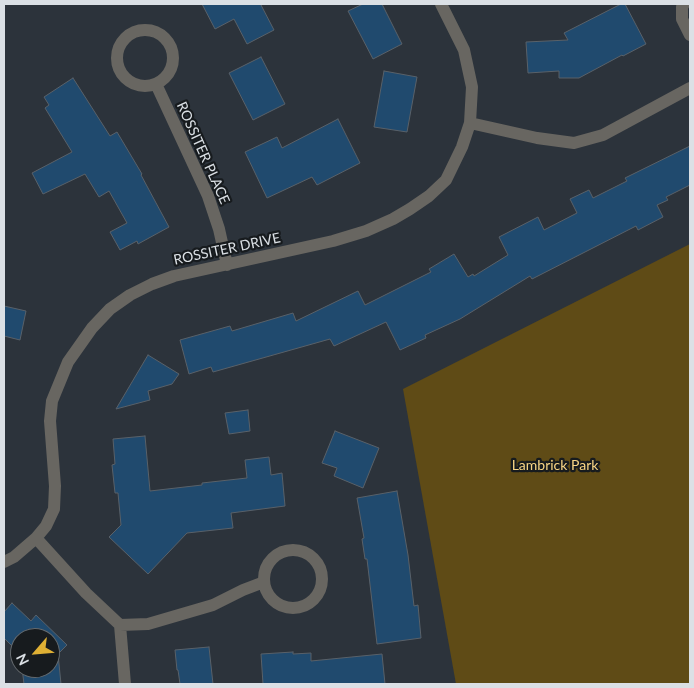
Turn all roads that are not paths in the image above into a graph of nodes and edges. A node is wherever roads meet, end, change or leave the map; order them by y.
1 (441, 4) edge
2 (684, 4) edge
3 (690, 35) edge
4 (156, 84) junction
5 (690, 88) edge
6 (470, 122) junction
7 (227, 265) junction
8 (36, 538) junction
9 (4, 562) edge
10 (264, 582) junction
11 (120, 625) junction
12 (124, 684) edge

1 - 6 street, ROSSITER DRIVE
2 - 3 street
4 - 4 street
4 - 7 street, ROSSITER PLACE
5 - 6 street
6 - 7 street, ROSSITER DRIVE
7 - 8 street, ROSSITER DRIVE
8 - 9 street, ROSSITER DRIVE
8 - 11 street
10 - 10 street
10 - 11 street
11 - 12 street

